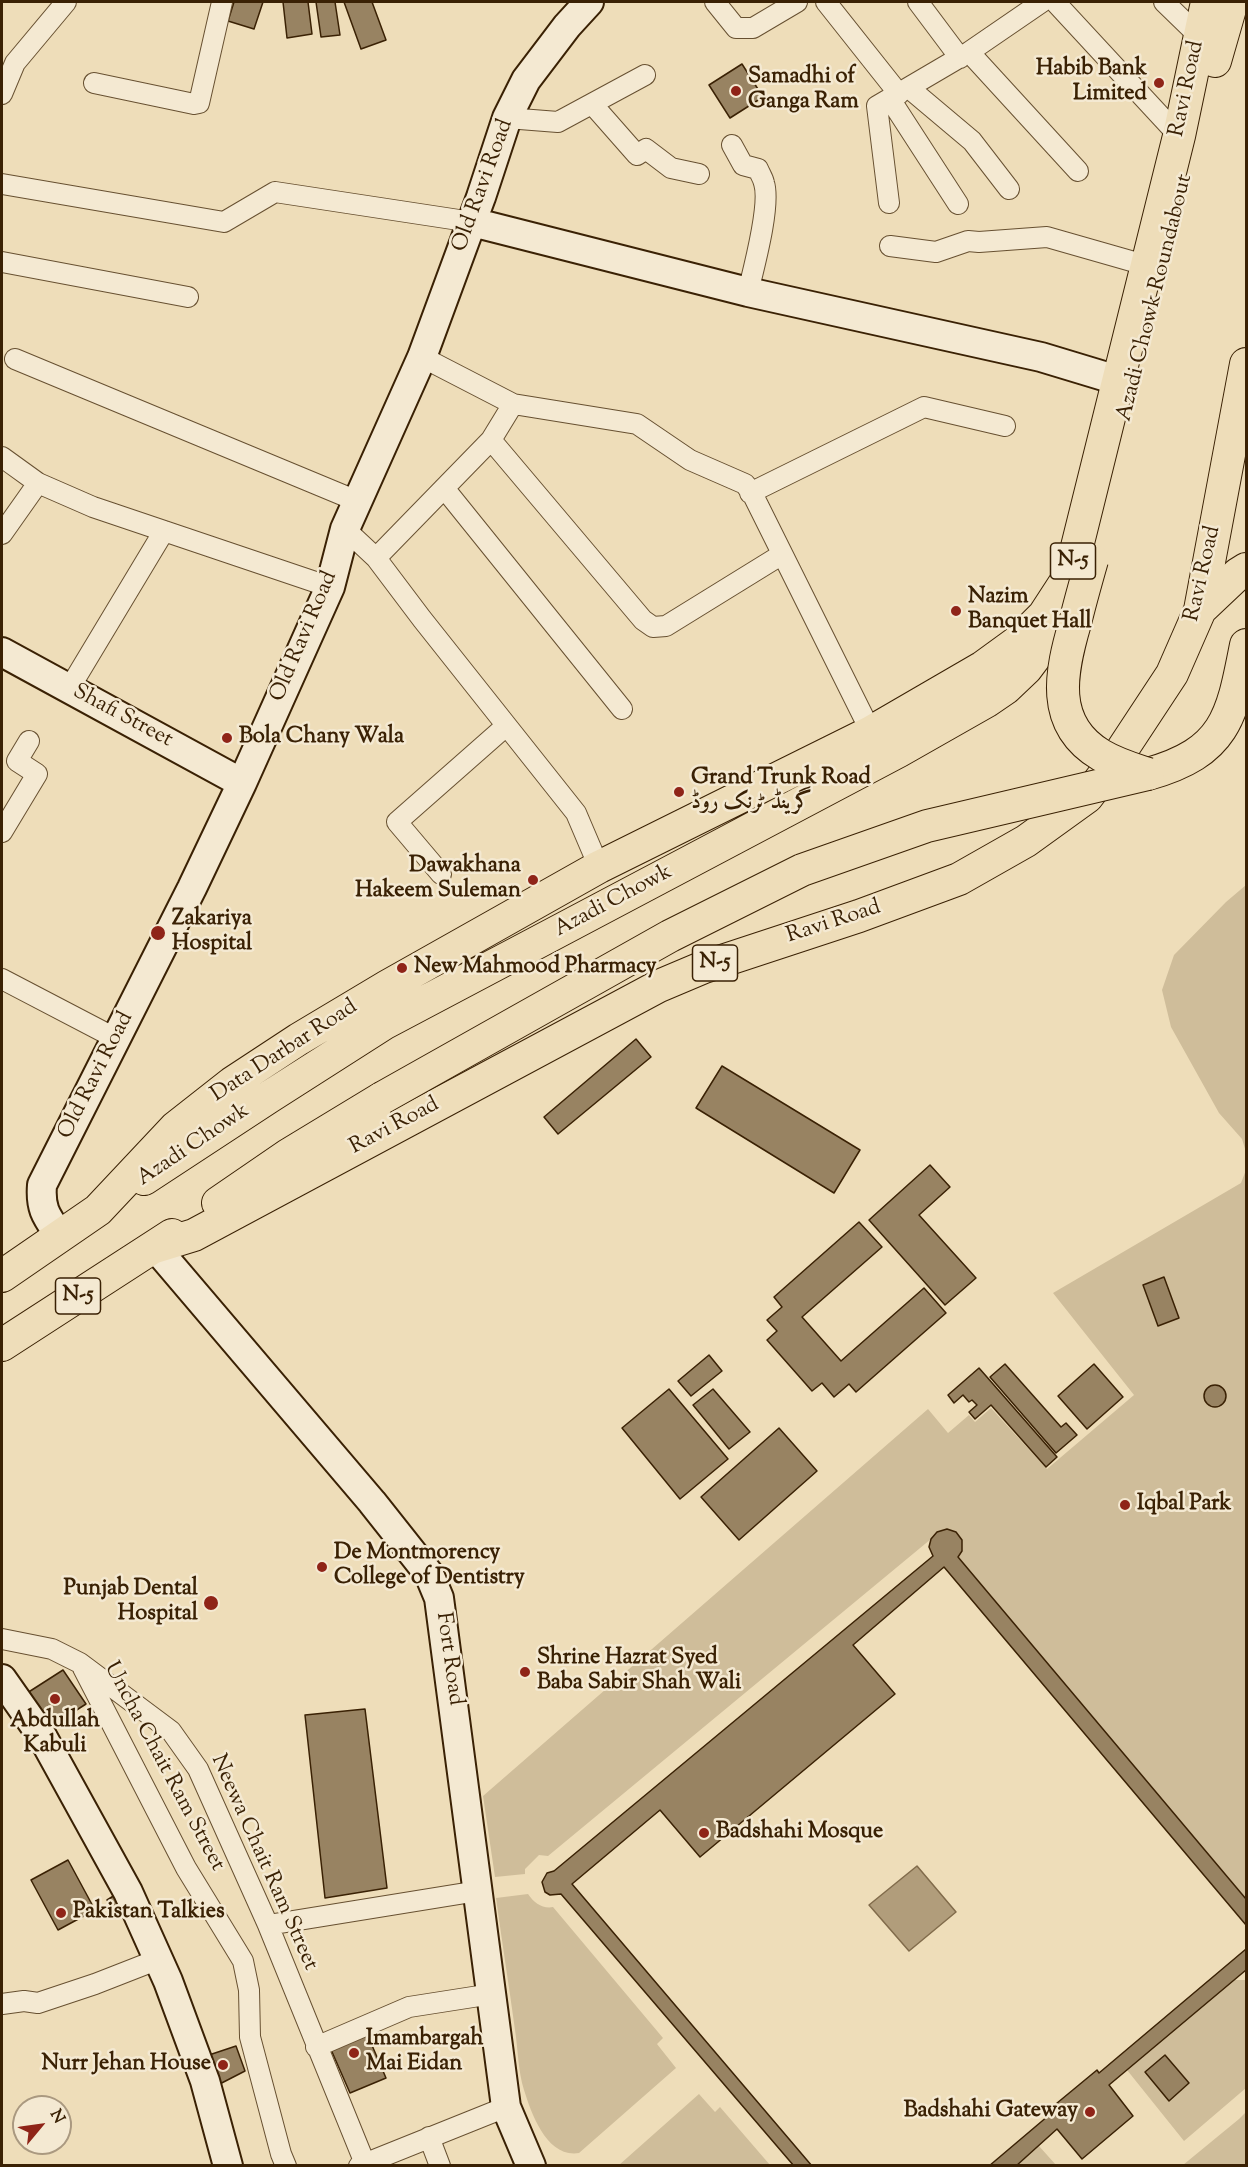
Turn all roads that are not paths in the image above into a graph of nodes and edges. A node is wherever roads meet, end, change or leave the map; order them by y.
1 (66, 2) edge
2 (222, 2) edge
3 (589, 2) edge
4 (716, 2) edge
5 (797, 2) edge
6 (826, 2) edge
7 (918, 2) edge
8 (1042, 2) edge
9 (1054, 2) edge
10 (1164, 2) edge
11 (1207, 2) edge
12 (1232, 2) edge
13 (1199, 36) junction
14 (965, 55) junction
15 (645, 75) dead end
16 (94, 82) dead end
17 (899, 93) junction
18 (2, 94) edge
19 (593, 105) junction
20 (507, 118) junction
21 (1179, 136) junction
22 (732, 145) dead end
23 (1078, 171) dead end
24 (699, 174) dead end
25 (2, 184) edge
26 (1009, 189) dead end
27 (889, 203) dead end
28 (958, 204) dead end
29 (472, 222) junction
30 (890, 246) dead end
31 (2, 262) edge
32 (1145, 265) junction
33 (748, 292) junction
34 (188, 297) dead end
35 (422, 357) junction
36 (15, 359) dead end
37 (1246, 364) edge
38 (1117, 380) junction
39 (513, 404) junction
40 (1005, 426) dead end
41 (491, 440) junction
42 (2, 457) edge
43 (38, 483) junction
44 (444, 488) junction
45 (750, 493) junction
46 (357, 501) junction
47 (345, 529) junction
48 (164, 531) junction
49 (2, 534) edge
50 (781, 555) junction
51 (376, 558) junction
52 (1092, 560) junction
53 (1246, 569) edge
54 (330, 587) junction
55 (1200, 610) junction
56 (1246, 645) edge
57 (2, 652) edge
58 (69, 689) junction
59 (622, 709) dead end
60 (506, 726) junction
61 (871, 732) junction
62 (29, 741) dead end
63 (1148, 774) junction
64 (242, 783) junction
65 (2, 832) edge
66 (599, 867) junction
67 (441, 874) dead end
68 (2, 979) edge
69 (115, 1038) junction
70 (98, 1210) junction
71 (60, 1236) junction
72 (155, 1247) junction
73 (2, 1276) edge
74 (2, 1345) edge
75 (2, 1639) edge
76 (80, 1663) junction
77 (2, 1679) edge
78 (478, 1891) junction
79 (268, 1925) junction
80 (159, 1959) junction
81 (492, 1994) junction
82 (2, 2004) edge
83 (316, 2047) junction
84 (506, 2107) junction
85 (429, 2137) junction
86 (363, 2165) edge
87 (228, 2166) edge
88 (286, 2166) edge
89 (440, 2166) edge
90 (531, 2166) edge

1 - 18 street
2 - 16 street
3 - 20 street, Old Ravi Road
4 - 5 street
6 - 17 street
7 - 14 street
8 - 14 street
9 - 21 street
10 - 13 street
11 - 13 main road, Ravi Road / N-5
12 - 52 main road, Azadi Chowk Roundabout
13 - 21 main road, Ravi Road / N-5
14 - 17 street
14 - 23 street
15 - 19 street
17 - 26 street
17 - 27 street
17 - 28 street
19 - 20 street
19 - 24 street
20 - 29 street, Old Ravi Road
21 - 32 main road, Ravi Road / N-5
22 - 33 street
25 - 29 street
29 - 33 street
29 - 35 street, Old Ravi Road
30 - 32 street
31 - 34 street
32 - 38 main road, Ravi Road / N-5
33 - 38 street
35 - 39 street
35 - 46 street, Old Ravi Road
36 - 46 street
37 - 55 main road, Ravi Road / N-5
38 - 61 main road, Ravi Road / N-5
39 - 41 street
39 - 45 street
40 - 45 street
41 - 44 street
41 - 50 street
42 - 43 street
43 - 48 street
43 - 49 street
44 - 51 street
44 - 59 street
45 - 50 street
46 - 47 street, Old Ravi Road
47 - 51 street
47 - 54 street, Old Ravi Road
48 - 54 street
48 - 58 street
50 - 61 street
51 - 60 street
52 - 63 main road, bridge
52 - 70 main road, Azadi Chowk, bridge
53 - 55 main road
54 - 64 street, Old Ravi Road
55 - 72 main road, Ravi Road / N-5
56 - 63 main road
57 - 58 street, Shafi Street
58 - 64 street, Shafi Street
60 - 66 street
60 - 67 street
61 - 66 main road, Ravi Road / N-5
62 - 65 street
63 - 72 main road, bridge
64 - 69 street, Old Ravi Road
66 - 70 main road, Data Darbar Road / N-5
68 - 69 street
69 - 71 street, Old Ravi Road
70 - 71 main road, Data Darbar Road / N-5
71 - 73 main road, Data Darbar Road / N-5
72 - 74 main road, N-5
72 - 78 street, Fort Road
75 - 76 street, Neewa Chait Ram Street
76 - 79 street, Neewa Chait Ram Street
76 - 88 street, Uncha Chait Ram Street
77 - 80 street
78 - 79 street
78 - 81 street, Fort Road
79 - 83 street, Neewa Chait Ram Street
80 - 82 street
80 - 87 street
81 - 83 street
81 - 84 street, Fort Road
83 - 86 street, Neewa Chait Ram Street
84 - 85 street
84 - 90 street, Fort Road
85 - 86 street
85 - 89 street

